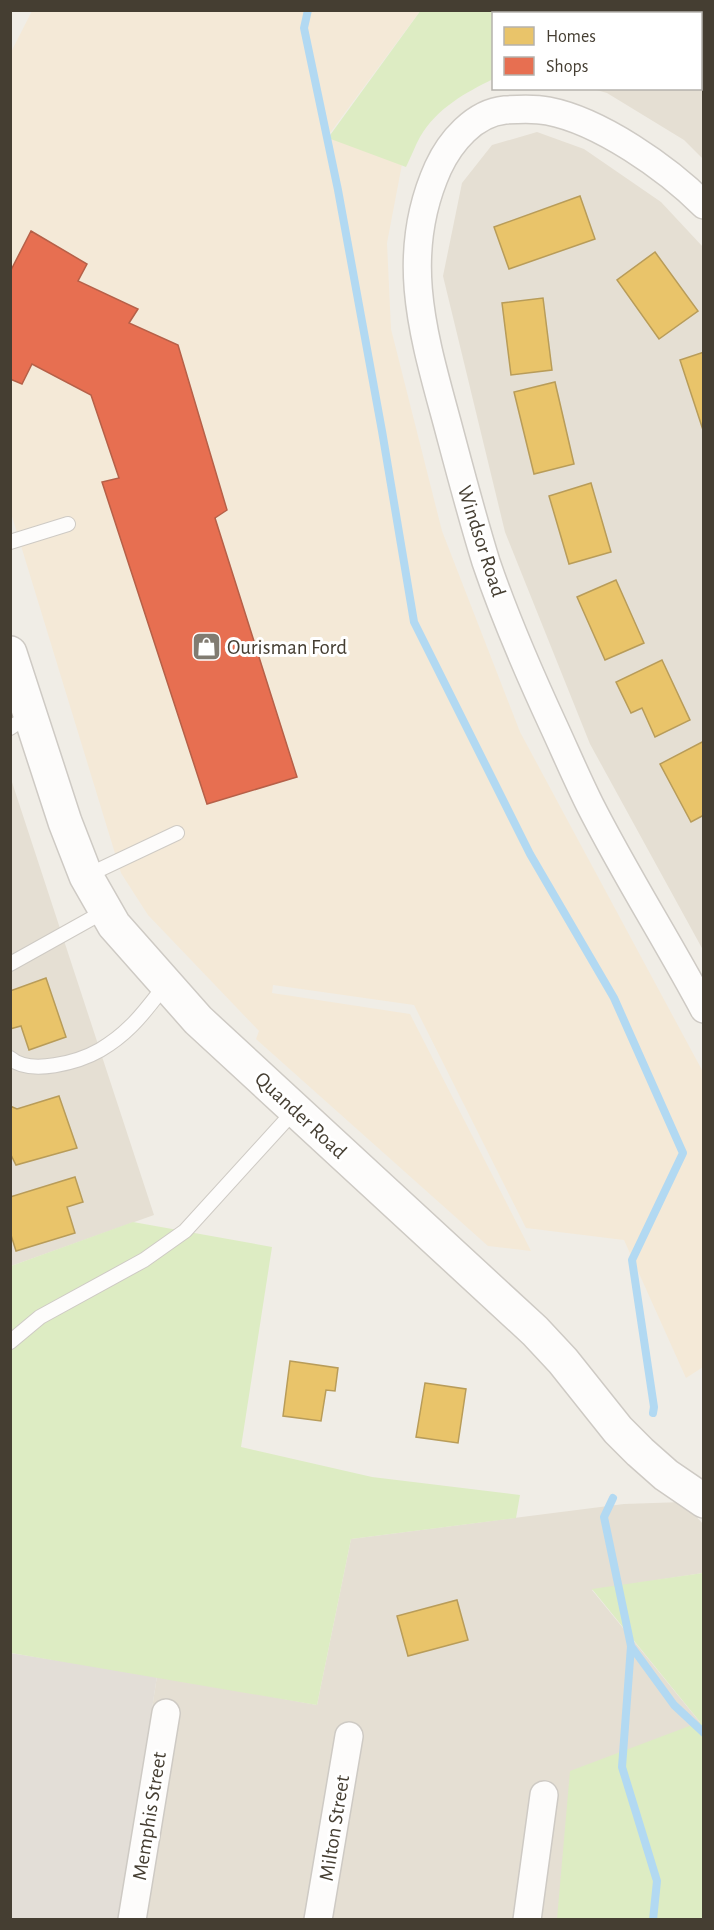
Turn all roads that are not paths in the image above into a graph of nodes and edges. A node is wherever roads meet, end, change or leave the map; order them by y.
1 (704, 205) edge
2 (68, 524) dead end
3 (10, 542) edge
4 (10, 653) edge
5 (21, 721) edge
6 (177, 833) dead end
7 (86, 876) junction
8 (105, 911) junction
9 (10, 964) edge
10 (166, 984) junction
11 (704, 1009) edge
12 (10, 1058) edge
13 (296, 1109) junction
14 (10, 1342) edge
15 (704, 1501) edge
16 (166, 1713) dead end
17 (349, 1736) dead end
18 (544, 1795) dead end
19 (132, 1920) edge
20 (318, 1920) edge
21 (527, 1920) edge

1 - 11 street, Windsor Road
2 - 3 lane
4 - 5 street, Quander Road
5 - 7 street, Quander Road
6 - 7 lane
7 - 8 street, Quander Road
8 - 9 lane
8 - 10 street, Quander Road
10 - 12 lane
10 - 13 street, Quander Road
13 - 14 lane
13 - 15 street, Quander Road
16 - 19 street, Memphis Street
17 - 20 street, Milton Street
18 - 21 street

